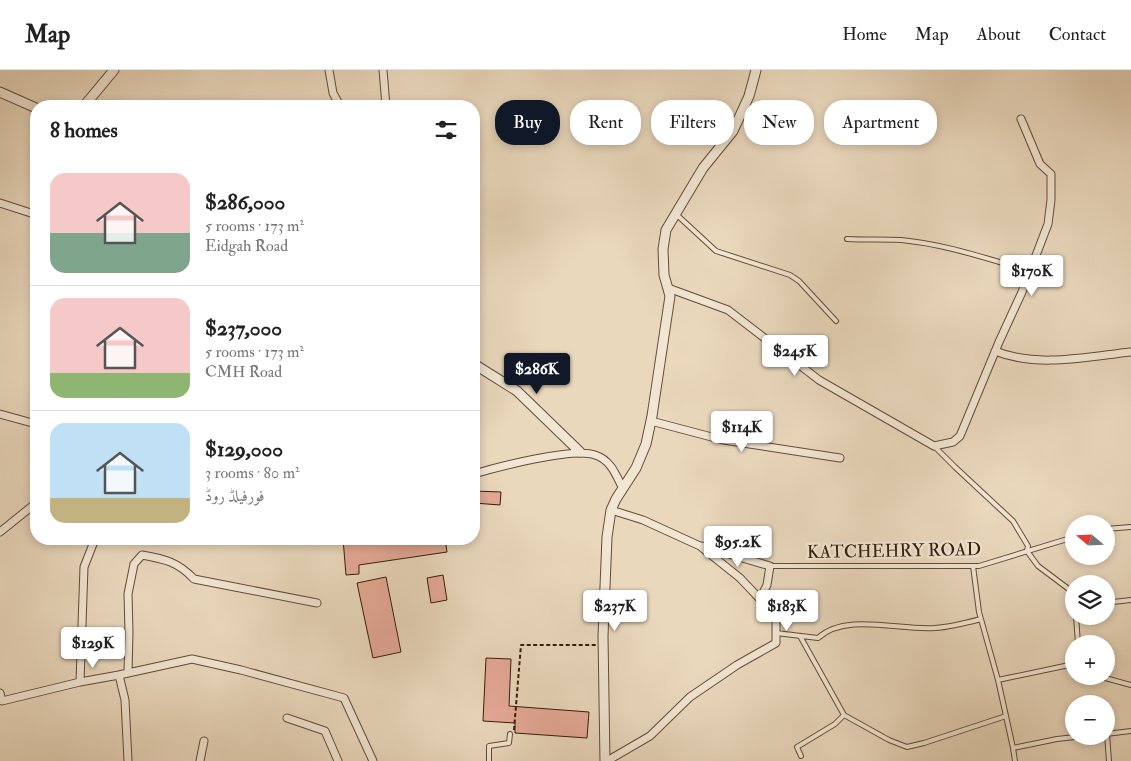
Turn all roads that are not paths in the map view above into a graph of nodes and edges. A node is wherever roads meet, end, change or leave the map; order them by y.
1 (114, 70) edge
2 (328, 70) edge
3 (383, 70) edge
4 (756, 70) edge
5 (0, 92) edge
6 (89, 100) edge
7 (337, 100) edge
8 (386, 100) edge
9 (30, 105) edge
10 (1021, 119) dead end
11 (0, 203) edge
12 (30, 213) edge
13 (675, 213) junction
14 (847, 239) dead end
15 (1030, 271) junction
16 (668, 288) junction
17 (836, 321) dead end
18 (995, 351) junction
19 (1130, 352) dead end
20 (480, 368) edge
21 (0, 414) edge
22 (651, 421) junction
23 (30, 422) edge
24 (934, 446) junction
25 (580, 452) junction
26 (840, 458) dead end
27 (480, 472) edge
28 (623, 489) junction
29 (30, 508) edge
30 (611, 510) junction
31 (1131, 527) edge
32 (1115, 528) edge
33 (0, 532) edge
34 (1065, 540) edge
35 (93, 545) edge
36 (700, 546) junction
37 (1027, 551) junction
38 (770, 566) junction
39 (973, 566) junction
40 (1065, 586) edge
41 (760, 599) junction
42 (1131, 600) edge
43 (1115, 602) edge
44 (317, 603) dead end
45 (981, 618) junction
46 (776, 633) junction
47 (800, 636) junction
48 (1065, 666) edge
49 (128, 673) junction
50 (119, 675) junction
51 (998, 680) junction
52 (1115, 681) edge
53 (80, 682) junction
54 (1131, 685) edge
55 (1, 699) edge
56 (844, 715) junction
57 (1006, 716) junction
58 (287, 718) dead end
59 (1131, 731) edge
60 (1115, 733) edge
61 (510, 734) road end
62 (1065, 738) edge
63 (204, 741) dead end
64 (1108, 745) edge
65 (1013, 748) junction
66 (801, 756) dead end
67 (128, 761) edge
68 (200, 761) edge
69 (338, 761) edge
70 (373, 761) edge
71 (489, 761) edge
72 (606, 761) edge
73 (1016, 761) edge
74 (1109, 761) edge

1 - 6 street
2 - 7 street
3 - 8 street
4 - 13 street
5 - 9 street
10 - 15 street
11 - 12 street
13 - 16 street
13 - 17 lane
14 - 15 lane
15 - 18 street
16 - 22 street
16 - 24 street
18 - 19 street
18 - 24 street
20 - 25 street
21 - 23 street
22 - 26 street
22 - 28 street
24 - 37 lane
25 - 27 street
25 - 28 street
28 - 30 street
29 - 33 street
30 - 36 street
30 - 72 street
31 - 32 lane
34 - 37 lane, KATCHEHRY ROAD
35 - 53 street
36 - 38 street
36 - 41 street
37 - 39 lane, KATCHEHRY ROAD
37 - 40 lane
38 - 39 lane, KATCHEHRY ROAD
38 - 41 street
39 - 45 lane
41 - 46 street
42 - 43 lane
44 - 49 street
45 - 47 lane
45 - 51 lane
46 - 47 lane
46 - 72 street
47 - 56 lane
48 - 51 lane
49 - 50 street
49 - 70 street
50 - 53 street
50 - 67 street
51 - 57 lane
52 - 54 lane
53 - 55 street
56 - 57 lane
56 - 66 lane
57 - 65 lane
58 - 69 street
59 - 60 lane
61 - 71 lane
62 - 65 lane
63 - 68 street
64 - 74 lane
65 - 73 lane

